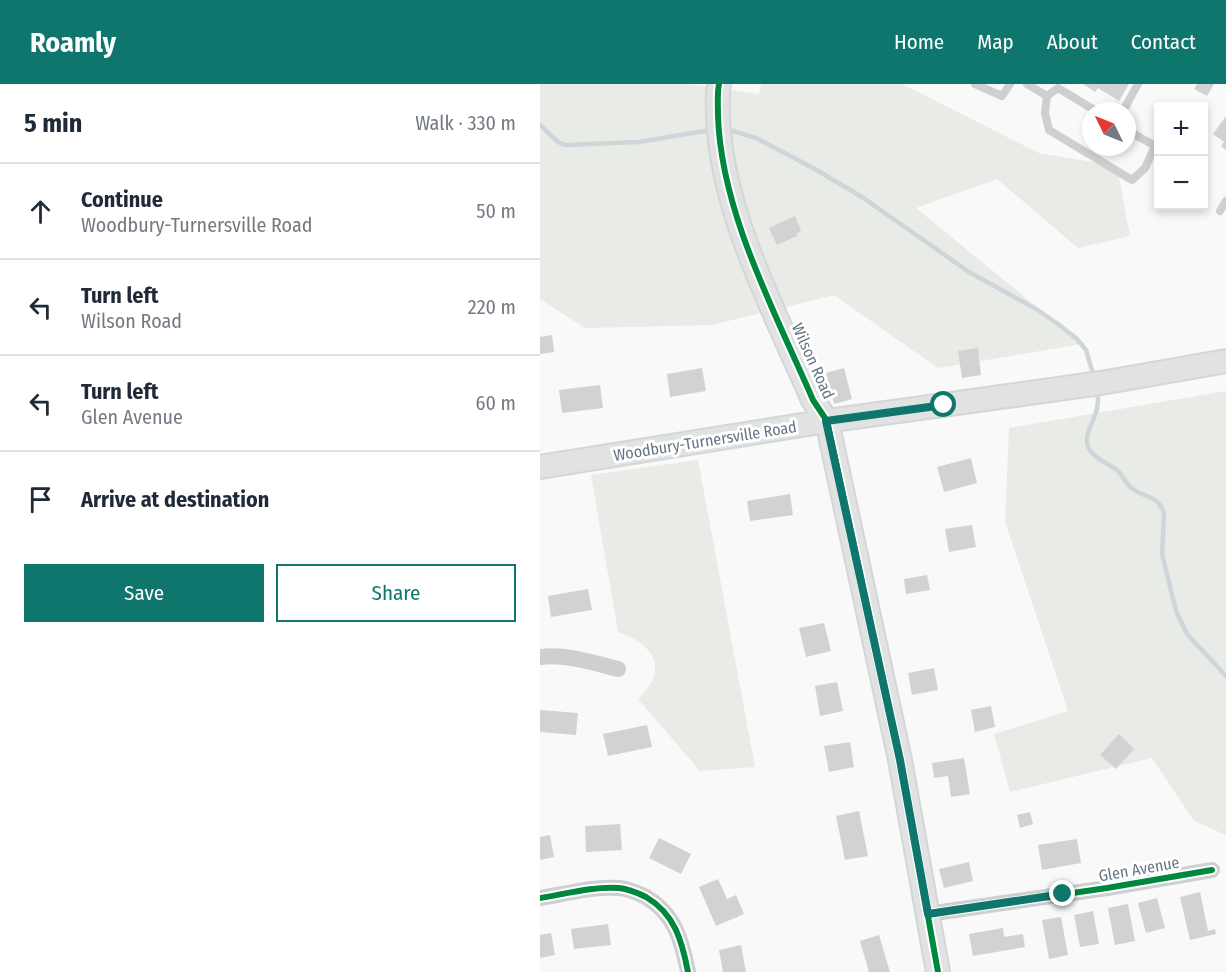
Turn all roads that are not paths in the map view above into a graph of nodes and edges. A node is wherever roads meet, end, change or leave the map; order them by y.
1 (718, 84) edge
2 (975, 84) edge
3 (1010, 84) edge
4 (1027, 84) edge
5 (1138, 84) edge
6 (1047, 96) junction
7 (1128, 102) edge
8 (1082, 103) edge
9 (1136, 135) edge
10 (1082, 150) edge
11 (1092, 156) edge
12 (1226, 201) edge
13 (1220, 211) dead end
14 (1226, 361) edge
15 (826, 421) junction
16 (540, 467) edge
17 (540, 657) edge
18 (618, 669) dead end
19 (1212, 870) dead end
20 (540, 898) edge
21 (928, 914) junction
22 (687, 972) edge
23 (938, 972) edge

1 - 15 street, Wilson Road
2 - 3 lane
4 - 6 lane
5 - 7 lane
6 - 8 lane
6 - 10 lane
9 - 11 lane
12 - 13 lane
14 - 15 street, Woodbury-Turnersville Road
15 - 16 street, Woodbury-Turnersville Road
15 - 21 street, Wilson Road
17 - 18 street
19 - 21 street, Glen Avenue
20 - 22 street
21 - 23 street, Wilson Road

